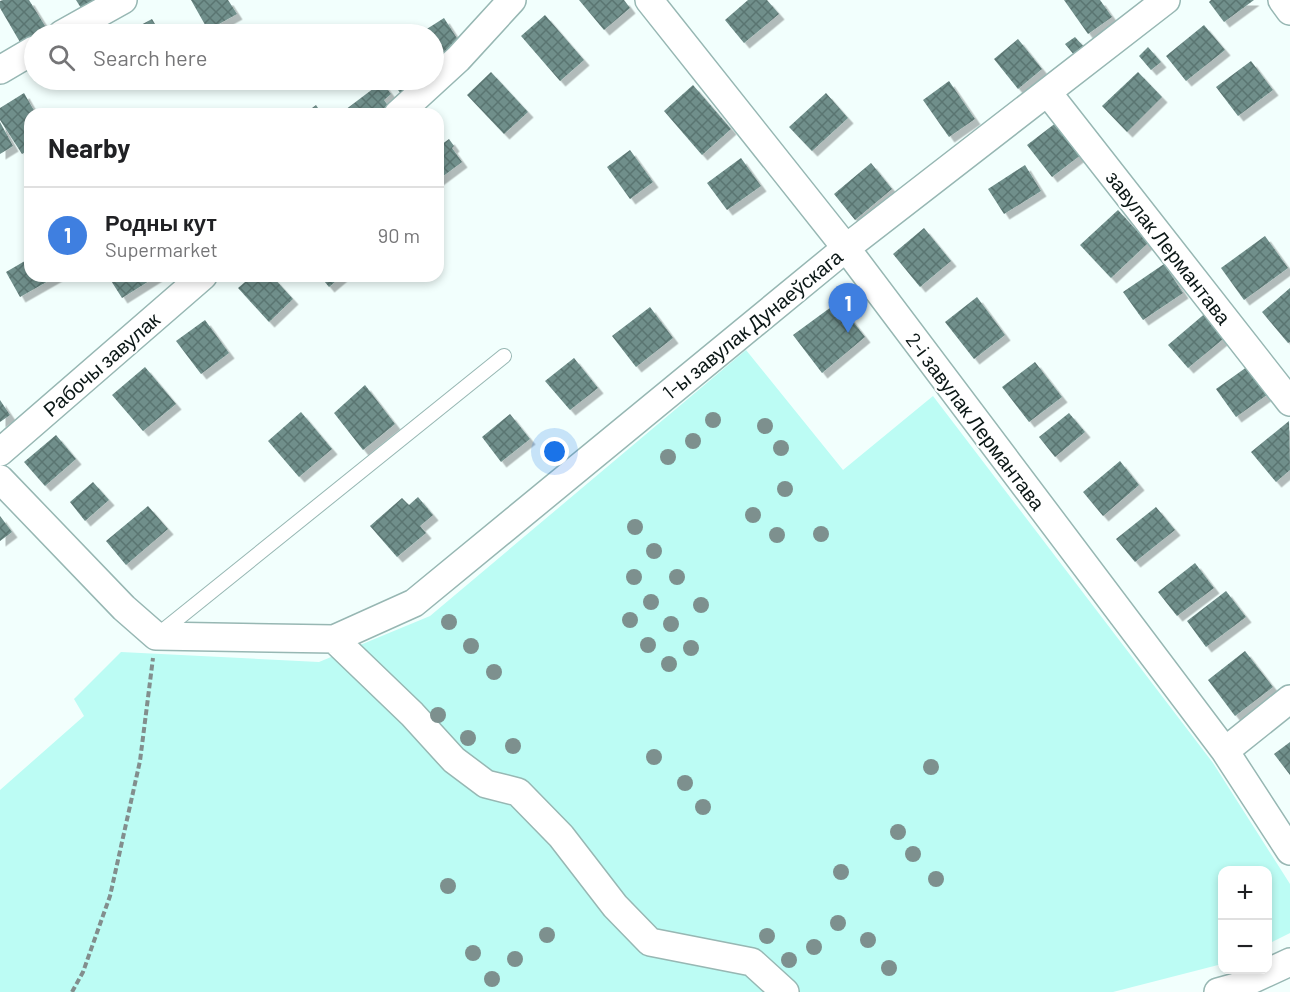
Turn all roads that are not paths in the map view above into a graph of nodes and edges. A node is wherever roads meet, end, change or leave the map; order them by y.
1 (123, 0) edge
2 (513, 0) edge
3 (649, 0) edge
4 (1166, 0) edge
5 (1282, 0) edge
6 (1290, 10) edge
7 (80, 24) edge
8 (24, 56) edge
9 (0, 70) edge
10 (444, 72) edge
11 (424, 90) edge
12 (1048, 93) junction
13 (405, 108) edge
14 (846, 248) junction
15 (196, 282) edge
16 (504, 356) dead end
17 (1290, 402) edge
18 (0, 452) edge
19 (0, 479) edge
20 (156, 636) junction
21 (334, 639) junction
22 (1290, 699) edge
23 (1225, 751) junction
24 (1290, 851) edge
25 (1290, 962) edge
26 (785, 992) edge
27 (1218, 992) edge

1 - 7 street
2 - 10 street
3 - 14 street, 2-і завулак Лермантава
4 - 12 street, 1-ы завулак Дунаеўскага
5 - 6 street
8 - 9 street
11 - 13 street
12 - 14 street, 1-ы завулак Дунаеўскага
12 - 17 street, завулак Лермантава
14 - 21 street, 1-ы завулак Дунаеўскага
14 - 23 street, 2-і завулак Лермантава
15 - 18 street, Рабочы завулак
16 - 20 lane
19 - 20 street
20 - 21 street
21 - 26 street
22 - 23 street
23 - 24 street, 2-і завулак Лермантава
25 - 27 street

